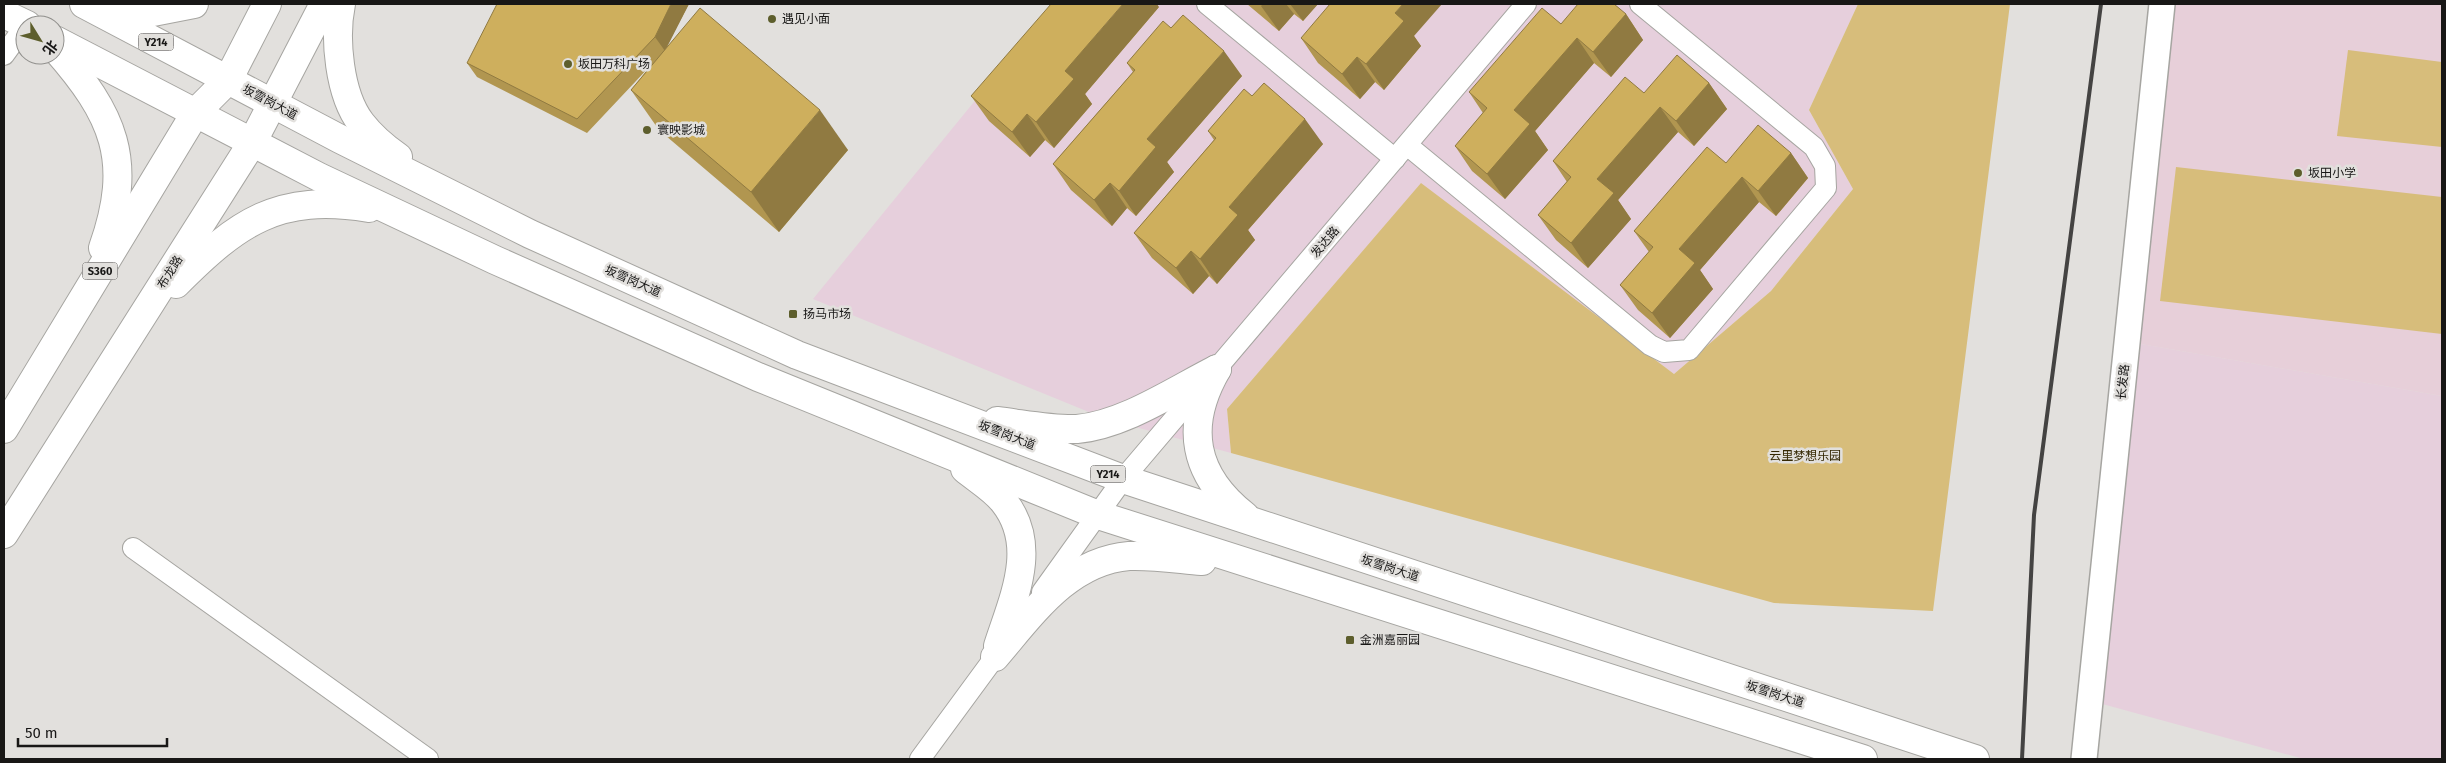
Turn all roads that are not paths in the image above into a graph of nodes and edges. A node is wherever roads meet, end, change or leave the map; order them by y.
1 (84, 4) edge
2 (98, 4) edge
3 (194, 4) edge
4 (266, 4) edge
5 (324, 4) edge
6 (341, 4) edge
7 (1207, 4) edge
8 (1526, 4) edge
9 (1640, 4) edge
10 (2162, 4) edge
11 (15, 40) edge
12 (65, 45) edge
13 (4, 55) edge
14 (65, 59) edge
15 (228, 80) junction
16 (273, 104) junction
17 (196, 112) junction
18 (252, 142) junction
19 (1401, 152) junction
20 (448, 193) junction
21 (393, 212) junction
22 (86, 295) junction
23 (141, 319) junction
24 (1217, 369) junction
25 (960, 417) junction
26 (4, 429) edge
27 (944, 452) junction
28 (1123, 479) junction
29 (1098, 516) junction
30 (1267, 527) junction
31 (4, 534) edge
32 (133, 548) dead end
33 (1249, 564) junction
34 (995, 657) junction
35 (428, 759) edge
36 (920, 759) edge
37 (1863, 759) edge
38 (1975, 759) edge
39 (2084, 759) edge

1 - 15 main road, 坂雪岗大道 / Y214
2 - 3 main road
4 - 15 main road, S360
5 - 16 main road, 布龙路
6 - 20 main road
7 - 19 street
8 - 19 street, 发达路
9 - 19 street
10 - 39 street, 长发路
11 - 13 street
12 - 17 main road
14 - 22 main road
15 - 16 main road, 坂雪岗大道 / Y214
15 - 17 main road, S360
16 - 18 main road, 布龙路
16 - 20 main road, 坂雪岗大道 / Y214
17 - 18 main road
17 - 22 main road, S360
18 - 21 main road
18 - 23 main road, 布龙路
19 - 24 street, 发达路
20 - 25 main road, 坂雪岗大道 / Y214
21 - 23 main road
21 - 27 main road
22 - 26 main road, S360
23 - 31 main road, 布龙路
24 - 25 main road
24 - 28 street, 发达路
24 - 30 main road
25 - 28 main road, 坂雪岗大道 / Y214
27 - 29 main road
27 - 34 main road
28 - 29 street, 发达路
28 - 30 main road, 坂雪岗大道 / Y214
29 - 33 main road
29 - 34 street, 发达路
30 - 38 main road, 坂雪岗大道 / Y214
32 - 35 street
33 - 34 main road
33 - 37 main road
34 - 36 street, 发达路

